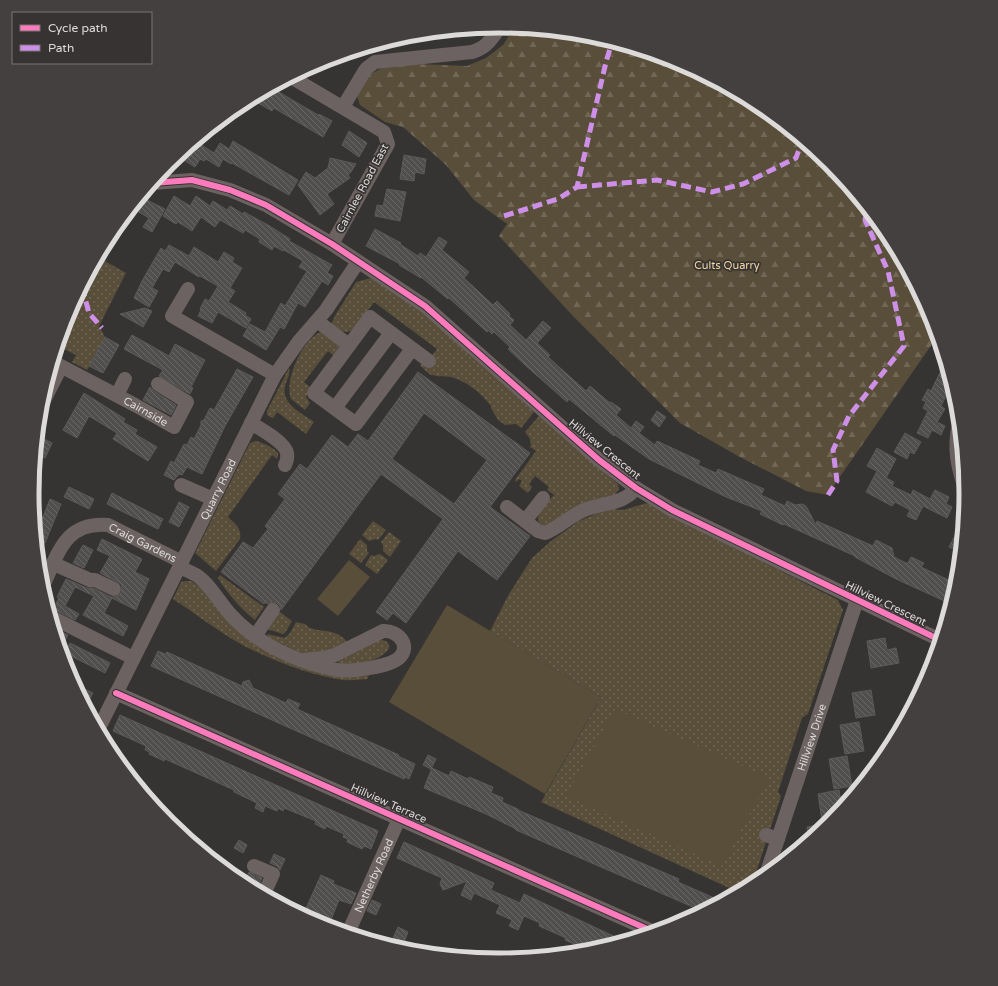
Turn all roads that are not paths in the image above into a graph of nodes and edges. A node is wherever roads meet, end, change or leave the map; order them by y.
1 (496, 33) edge
2 (296, 80) edge
3 (344, 107) junction
4 (160, 182) edge
5 (332, 244) junction
6 (358, 262) junction
7 (188, 289) dead end
8 (317, 321) junction
9 (391, 333) junction
10 (349, 345) junction
11 (412, 349) junction
12 (429, 361) dead end
13 (57, 364) edge
14 (275, 375) junction
15 (125, 379) dead end
16 (158, 384) dead end
17 (117, 395) junction
18 (335, 408) junction
19 (251, 423) junction
20 (956, 447) edge
21 (285, 465) dead end
22 (958, 468) edge
23 (181, 485) dead end
24 (636, 488) junction
25 (543, 498) dead end
26 (213, 499) junction
27 (507, 507) dead end
28 (525, 521) junction
29 (54, 564) junction
30 (181, 564) junction
31 (47, 578) edge
32 (114, 589) dead end
33 (857, 600) junction
34 (273, 610) dead end
35 (57, 620) edge
36 (254, 636) junction
37 (936, 638) edge
38 (133, 658) junction
39 (303, 660) junction
40 (116, 693) junction
41 (101, 723) edge
42 (399, 819) junction
43 (254, 866) dead end
44 (767, 866) edge
45 (266, 889) edge
46 (350, 929) edge
47 (647, 929) edge

1 - 3 street
2 - 3 street, Cairnlee Road East
3 - 5 street, Cairnlee Road East
4 - 5 street, Hillview Crescent
5 - 6 street, Hillview Crescent
6 - 8 street, Quarry Road
6 - 24 street, Hillview Crescent
7 - 14 street
8 - 10 street
8 - 14 street, Quarry Road
9 - 10 street
9 - 11 street
9 - 18 street
10 - 18 street
11 - 12 street
11 - 18 street
13 - 17 street, Cairnside
14 - 19 street, Quarry Road
15 - 17 street, Cairnside
16 - 17 street, Cairnside
19 - 21 street
19 - 26 street, Quarry Road
20 - 22 street
23 - 26 street
24 - 28 street
24 - 33 street, Hillview Crescent
25 - 28 street
26 - 30 street, Quarry Road
27 - 28 street
29 - 30 street, Craig Gardens
29 - 31 street, Craig Gardens
29 - 32 street
30 - 36 street, Craig Gardens
30 - 38 street, Quarry Road
33 - 37 street, Hillview Crescent
33 - 44 street, Hillview Drive
34 - 36 street
35 - 38 street
36 - 39 street, Craig Gardens
38 - 40 street, Quarry Road
39 - 39 street, Craig Gardens
40 - 41 street, Quarry Road
40 - 42 street, Hillview Terrace
42 - 46 street, Netherby Road
42 - 47 street, Hillview Terrace
43 - 45 street

